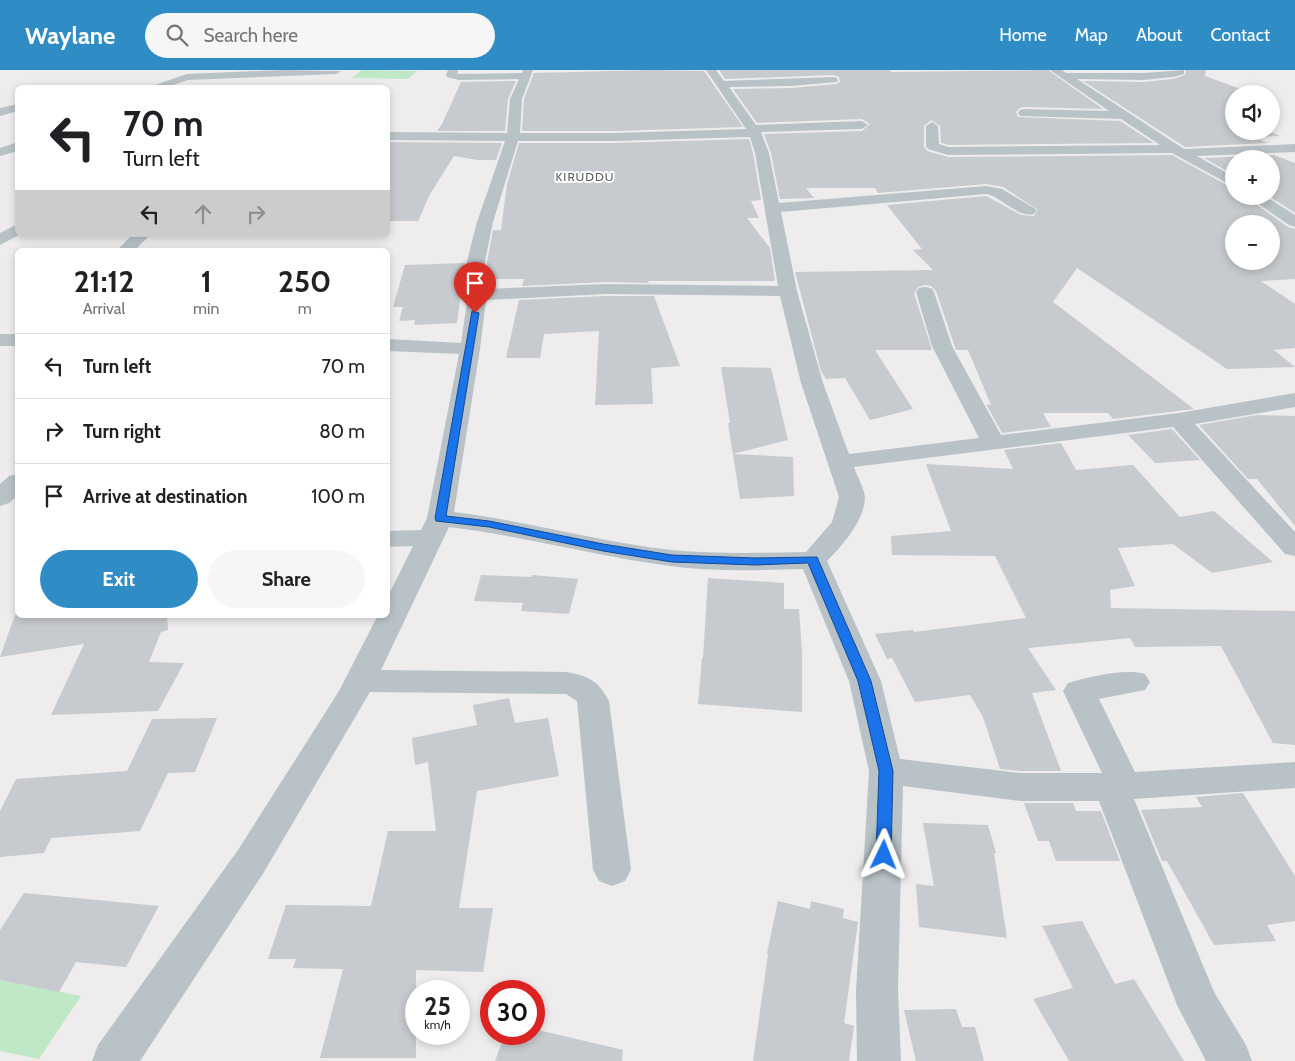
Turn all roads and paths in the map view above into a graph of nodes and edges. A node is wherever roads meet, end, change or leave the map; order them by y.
1 (336, 70) edge
2 (453, 70) edge
3 (1177, 70) edge
4 (526, 73) edge
5 (1061, 73) edge
6 (716, 77) edge
7 (834, 80) dead end
8 (323, 82) dead end
9 (161, 85) edge
10 (15, 108) edge
11 (0, 112) edge
12 (1024, 113) dead end
13 (1123, 114) junction
14 (862, 125) dead end
15 (932, 126) dead end
16 (754, 131) junction
17 (390, 136) edge
18 (513, 137) junction
19 (15, 147) edge
20 (1295, 148) edge
21 (1178, 151) junction
22 (0, 152) edge
23 (0, 156) edge
24 (15, 157) edge
25 (1225, 178) edge
26 (1268, 205) edge
27 (771, 208) junction
28 (1029, 211) dead end
29 (1295, 222) edge
30 (15, 231) edge
31 (140, 237) edge
32 (0, 240) edge
33 (127, 248) edge
34 (788, 291) junction
35 (925, 292) dead end
36 (478, 295) junction
37 (0, 340) edge
38 (15, 340) edge
39 (390, 344) edge
40 (470, 349) junction
41 (1295, 400) edge
42 (1179, 420) junction
43 (993, 442) junction
44 (839, 462) junction
45 (15, 484) edge
46 (0, 498) edge
47 (436, 528) junction
48 (390, 539) edge
49 (1295, 548) edge
50 (813, 560) junction
51 (360, 681) junction
52 (1134, 682) dead end
53 (886, 771) junction
54 (1295, 775) edge
55 (1118, 787) junction
56 (612, 870) dead end
57 (114, 1061) edge
58 (879, 1061) edge
59 (1230, 1061) edge

1 - 8 street
1 - 9 street
2 - 4 street
3 - 5 street
4 - 18 street
5 - 13 street
6 - 7 street
6 - 16 street
10 - 11 street
12 - 13 street
13 - 21 street
14 - 16 street
15 - 21 street
16 - 18 street
16 - 27 street
17 - 18 street
18 - 36 street
19 - 22 street
20 - 21 street
21 - 25 street
23 - 24 street
26 - 29 street
27 - 28 street
27 - 34 street
30 - 32 street
31 - 33 street
34 - 36 street
34 - 44 street
35 - 43 street
36 - 40 street
37 - 38 street
39 - 40 street
40 - 47 street
41 - 42 street
42 - 43 street
42 - 49 street
43 - 44 street
44 - 50 street
45 - 46 street
47 - 48 street
47 - 50 street
47 - 51 street
50 - 53 street
51 - 56 street
51 - 57 street
52 - 55 street
53 - 55 street
53 - 58 street
54 - 55 street
55 - 59 street

